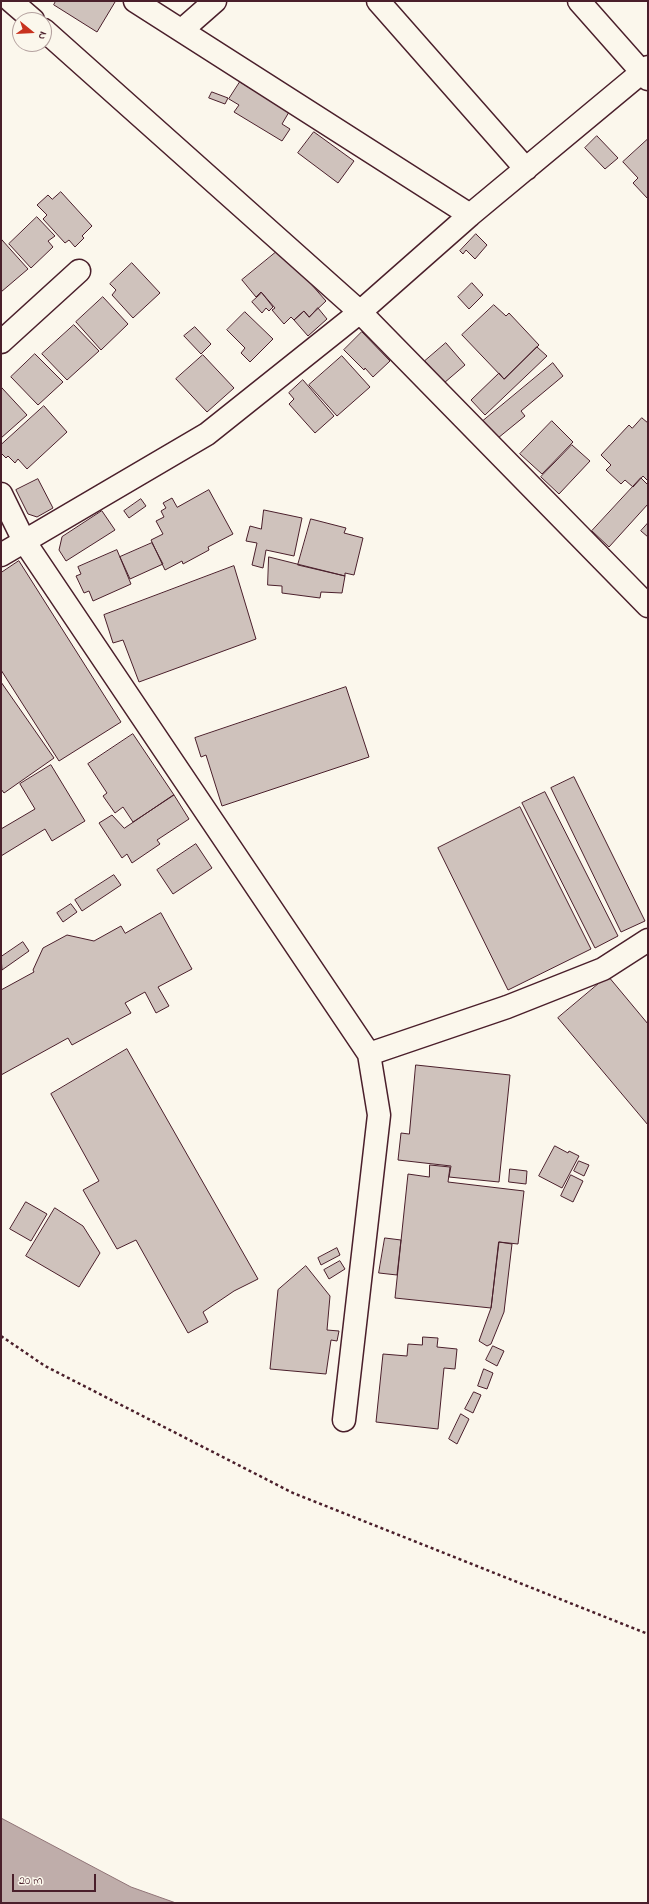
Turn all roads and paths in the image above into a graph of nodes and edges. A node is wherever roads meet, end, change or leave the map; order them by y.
1 (11, 1) edge
2 (135, 1) edge
3 (215, 1) edge
4 (378, 1) edge
5 (579, 1) edge
6 (24, 12) edge
7 (182, 30) junction
8 (52, 37) edge
9 (646, 73) edge
10 (526, 169) junction
11 (470, 215) junction
12 (79, 271) dead end
13 (360, 312) junction
14 (1, 342) edge
15 (1, 494) edge
16 (24, 541) junction
17 (1, 555) edge
18 (648, 606) edge
19 (648, 940) edge
20 (369, 1054) junction
21 (1, 1336) edge
22 (344, 1420) dead end
23 (648, 1634) edge

1 - 6 street
2 - 7 street
3 - 7 street
4 - 10 street
5 - 9 street
7 - 11 street
8 - 13 street
9 - 10 street
10 - 11 street
11 - 13 street
12 - 14 street
13 - 16 street
13 - 18 street
15 - 16 street
16 - 17 street
16 - 20 street
19 - 20 street
20 - 22 street
21 - 23 path

